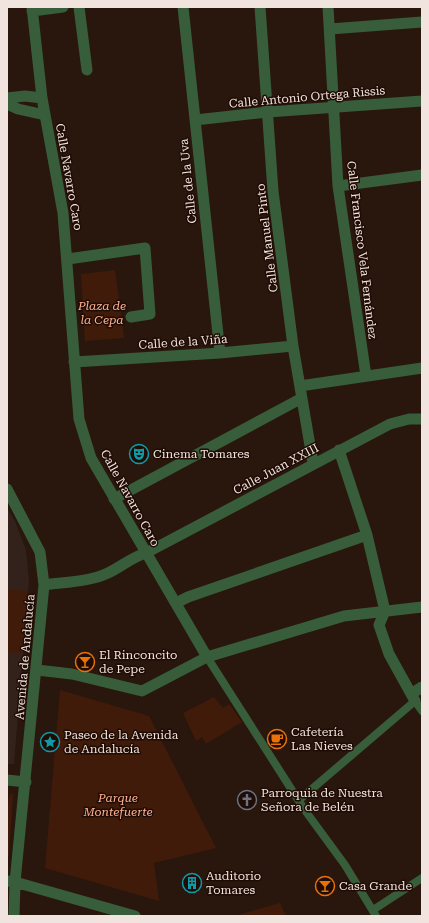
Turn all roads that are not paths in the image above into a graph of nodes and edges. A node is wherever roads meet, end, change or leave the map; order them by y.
1 (63, 7) edge
2 (79, 7) edge
3 (183, 7) edge
4 (260, 7) edge
5 (328, 7) edge
6 (32, 9) edge
7 (422, 22) edge
8 (330, 29) junction
9 (87, 70) dead end
10 (7, 98) edge
11 (42, 98) junction
12 (422, 101) edge
13 (7, 104) edge
14 (334, 107) junction
15 (268, 112) junction
16 (45, 115) junction
17 (195, 120) junction
18 (422, 175) edge
19 (338, 186) junction
20 (68, 259) junction
21 (131, 317) dead end
22 (293, 346) junction
23 (220, 353) junction
24 (74, 362) junction
25 (422, 368) edge
26 (366, 376) junction
27 (300, 386) junction
28 (302, 398) junction
29 (422, 419) edge
30 (339, 450) junction
31 (313, 463) junction
32 (7, 490) edge
33 (114, 499) junction
34 (367, 534) junction
35 (146, 553) junction
36 (44, 585) junction
37 (176, 603) junction
38 (422, 606) edge
39 (385, 611) junction
40 (207, 657) junction
41 (37, 670) junction
42 (422, 687) edge
43 (413, 698) junction
44 (422, 711) edge
45 (7, 780) edge
46 (26, 782) junction
47 (299, 800) junction
48 (422, 878) edge
49 (11, 882) edge
50 (374, 913) edge
51 (14, 916) edge
52 (135, 916) edge

1 - 6 street
2 - 9 street
3 - 17 street, Calle de la Uva
4 - 15 street, Calle Manuel Pinto
5 - 8 street, Calle Francisco Vela Fernández
6 - 11 street, Calle Navarro Caro
7 - 8 street
8 - 14 street, Calle Francisco Vela Fernández
10 - 11 street
11 - 16 street, Calle Navarro Caro
12 - 14 street, Calle Antonio Ortega Rissis
13 - 16 street
14 - 15 street, Calle Antonio Ortega Rissis
14 - 19 street, Calle Francisco Vela Fernández
15 - 17 street, Calle Antonio Ortega Rissis
15 - 22 street, Calle Manuel Pinto
16 - 20 street, Calle Navarro Caro
17 - 23 street, Calle de la Uva
18 - 19 street
19 - 26 street, Calle Francisco Vela Fernández
20 - 21 street
20 - 24 street, Calle Navarro Caro
22 - 23 street, Calle de la Viña
22 - 27 street, Calle Manuel Pinto
23 - 24 street, Calle de la Viña
24 - 33 street, Calle Navarro Caro
25 - 26 street
26 - 27 street
27 - 28 street, Calle Manuel Pinto
28 - 31 street, Calle Manuel Pinto
28 - 33 street
29 - 30 street, Calle Juan XXIII
30 - 31 street, Calle Juan XXIII
30 - 34 street
31 - 35 street, Calle Juan XXIII
32 - 36 street, Avenida de Andalucía
33 - 35 street, Calle Navarro Caro
34 - 37 street
34 - 39 street
35 - 36 street, Calle Juan XXIII
35 - 37 street, Calle Navarro Caro
36 - 41 street, Avenida de Andalucía
37 - 40 street, Calle Navarro Caro
38 - 39 street
39 - 40 street
39 - 43 street
40 - 41 street
40 - 47 street, Calle Navarro Caro
41 - 46 street, Avenida de Andalucía
42 - 43 street
43 - 44 street
43 - 47 street
45 - 46 street
46 - 49 street, Avenida de Andalucía
47 - 50 street, Calle Navarro Caro
48 - 50 street
49 - 51 street, Avenida de Andalucía
49 - 52 street

